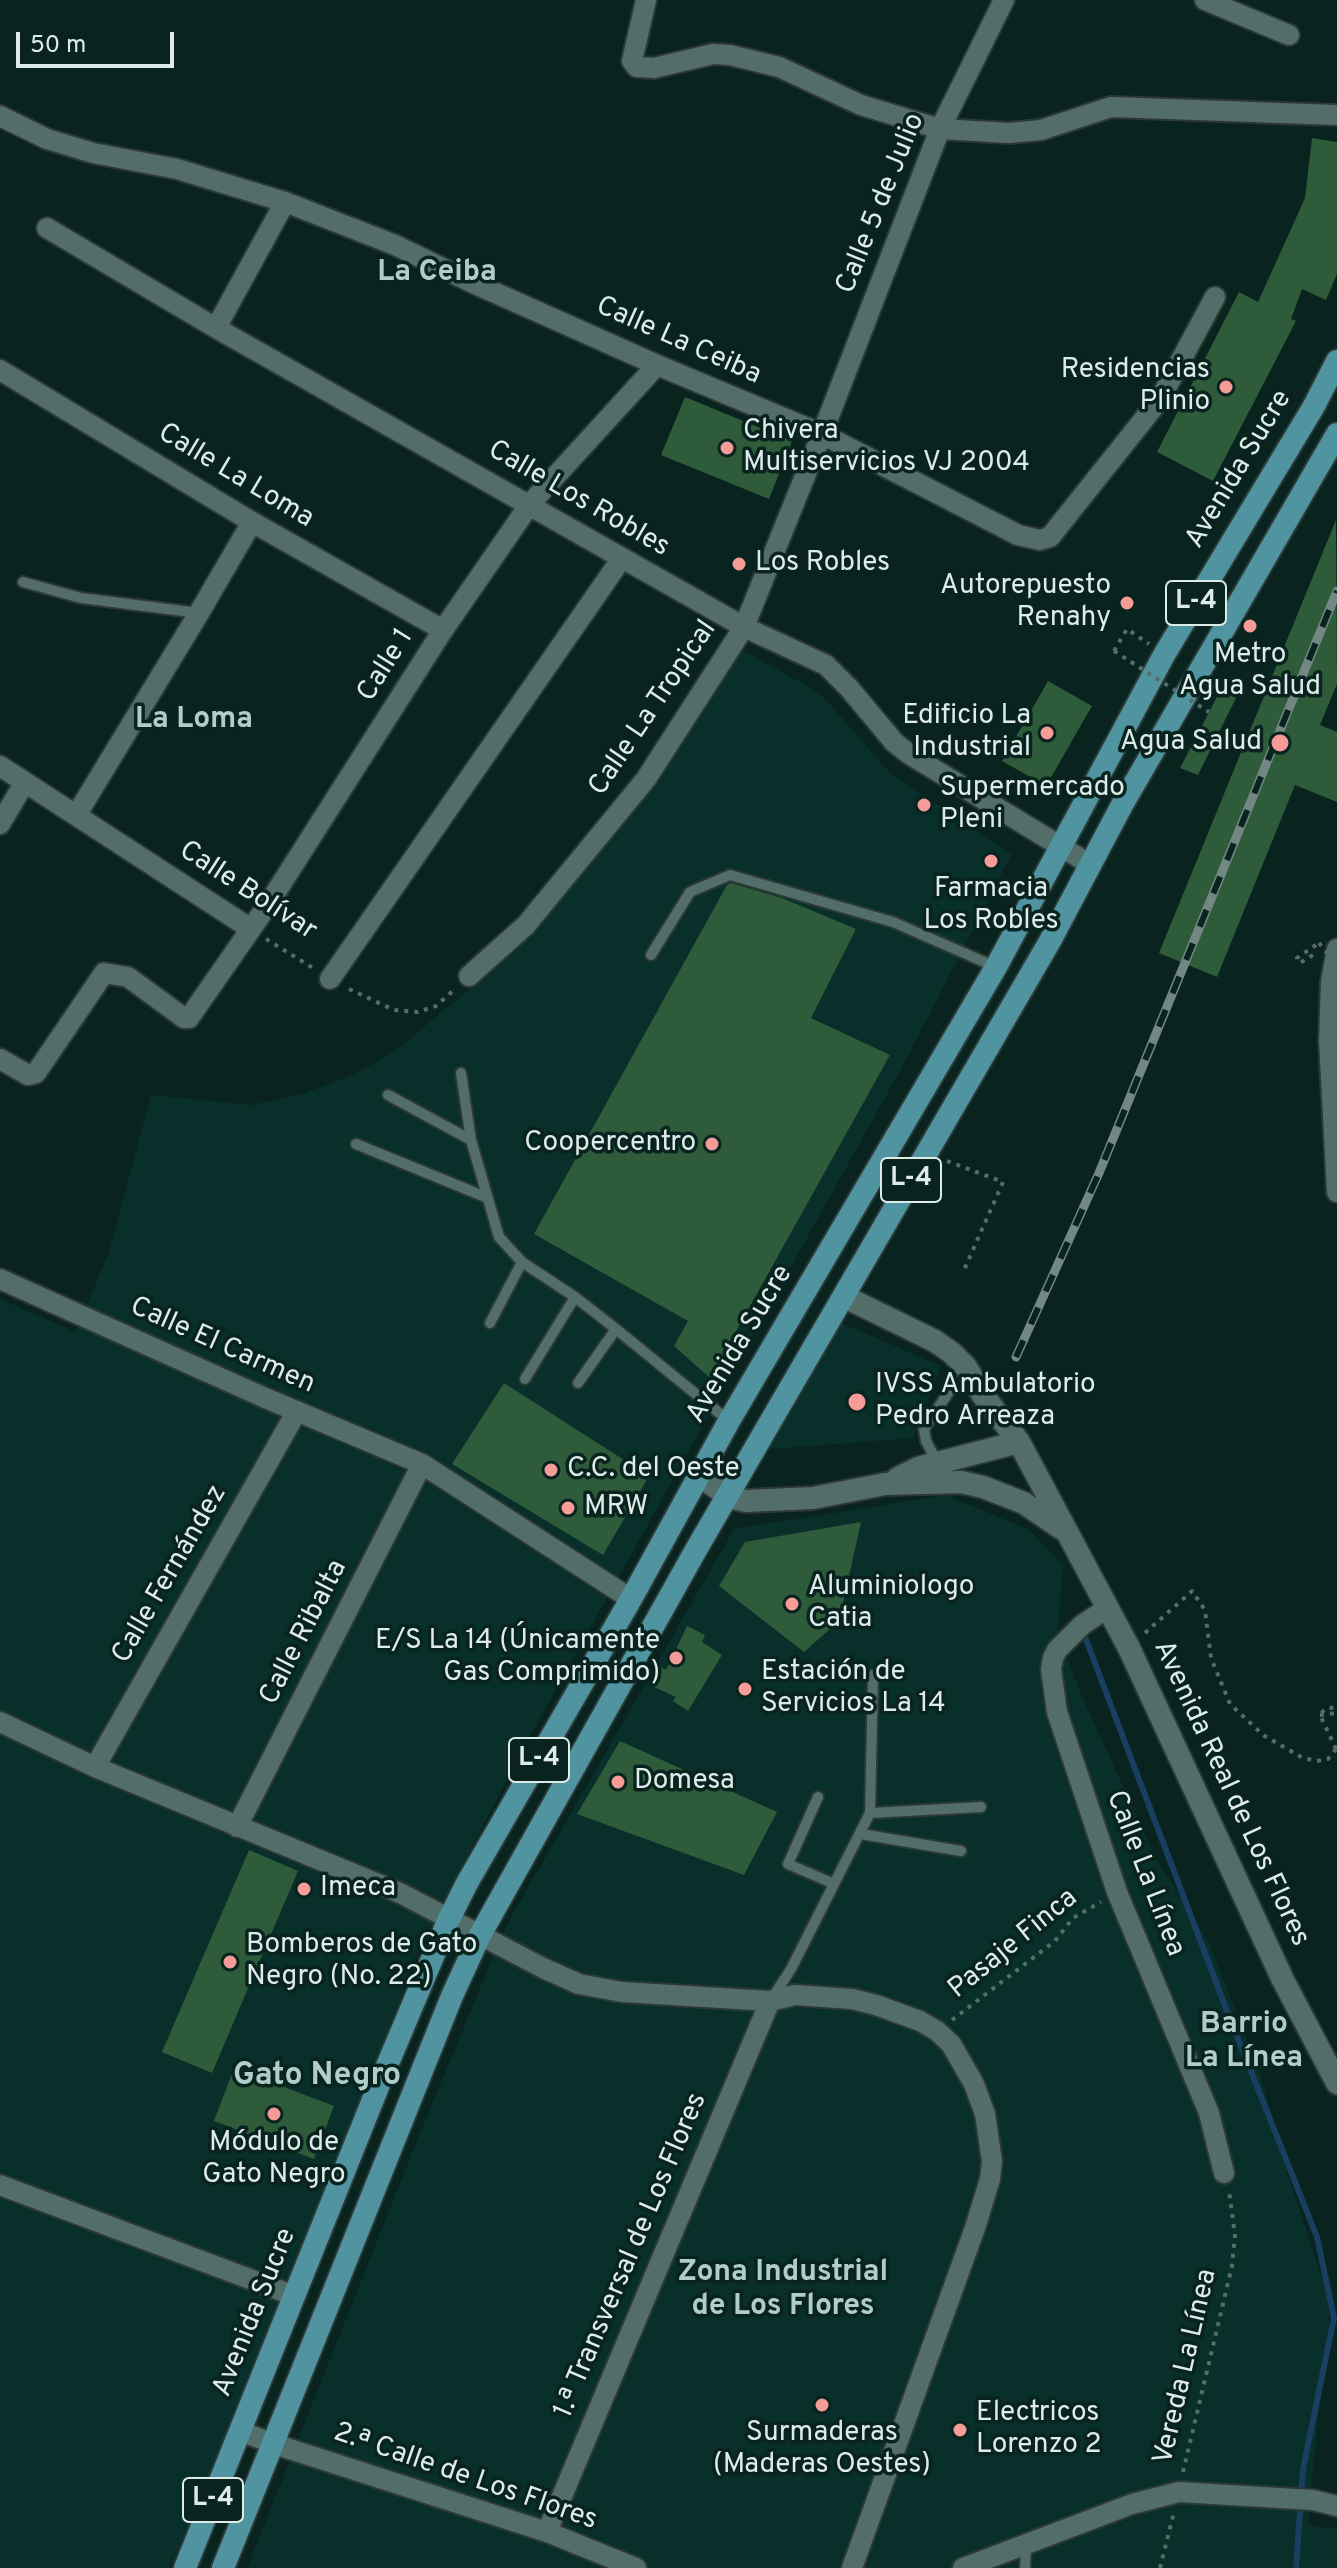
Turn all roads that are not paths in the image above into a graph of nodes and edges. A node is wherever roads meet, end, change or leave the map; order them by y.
1 (646, 0) edge
2 (1004, 0) edge
3 (1205, 0) edge
4 (1289, 35) dead end
5 (1337, 115) edge
6 (0, 116) edge
7 (940, 129) junction
8 (285, 202) junction
9 (47, 228) dead end
10 (1215, 297) dead end
11 (216, 328) junction
12 (1337, 361) edge
13 (657, 365) junction
14 (0, 370) edge
15 (822, 434) junction
16 (1337, 434) edge
17 (530, 504) junction
18 (252, 522) junction
19 (622, 558) junction
20 (23, 582) dead end
21 (199, 613) junction
22 (744, 627) junction
23 (443, 630) junction
24 (0, 766) edge
25 (25, 782) junction
26 (77, 814) junction
27 (0, 824) edge
28 (1060, 847) junction
29 (1091, 865) junction
30 (251, 929) junction
31 (1324, 948) edge
32 (651, 955) dead end
33 (996, 967) junction
34 (469, 976) road end
35 (330, 979) road end
36 (0, 1059) edge
37 (461, 1073) dead end
38 (388, 1095) dead end
39 (471, 1140) junction
40 (356, 1144) dead end
41 (1337, 1192) edge
42 (488, 1198) junction
43 (522, 1262) junction
44 (0, 1279) edge
45 (575, 1297) junction
46 (845, 1297) junction
47 (490, 1323) dead end
48 (616, 1329) junction
49 (525, 1379) dead end
50 (578, 1383) dead end
51 (952, 1387) dead end
52 (297, 1411) junction
53 (729, 1421) junction
54 (1024, 1452) junction
55 (422, 1464) junction
56 (938, 1464) junction
57 (699, 1476) junction
58 (885, 1484) junction
59 (983, 1487) junction
60 (729, 1495) junction
61 (1066, 1532) junction
62 (631, 1599) junction
63 (1106, 1609) junction
64 (873, 1675) dead end
65 (0, 1722) edge
66 (95, 1767) junction
67 (818, 1797) dead end
68 (981, 1807) dead end
69 (870, 1813) junction
70 (237, 1827) junction
71 (861, 1834) junction
72 (961, 1851) dead end
73 (832, 1883) junction
74 (448, 1921) junction
75 (480, 1935) junction
76 (770, 2001) junction
77 (1337, 2083) edge
78 (1224, 2173) road end
79 (0, 2185) edge
80 (295, 2296) junction
81 (240, 2431) junction
82 (274, 2444) junction
83 (1337, 2506) edge
84 (547, 2532) junction
85 (1026, 2546) junction
86 (185, 2568) edge
87 (223, 2568) edge
88 (636, 2568) edge
89 (852, 2568) edge
90 (963, 2568) edge
91 (1025, 2568) edge

1 - 7 street
2 - 7 street, Calle 5 de Julio
3 - 4 street
5 - 7 street
6 - 8 street, Calle La Ceiba
7 - 15 street, Calle 5 de Julio
8 - 11 street
8 - 13 street, Calle La Ceiba
9 - 11 street, Calle Los Robles
10 - 15 street, Calle La Ceiba
11 - 17 street, Calle Los Robles
12 - 28 main road, Avenida Sucre / L-4
13 - 15 street, Calle La Ceiba
13 - 17 street, Calle 1
14 - 18 street, Calle La Loma
15 - 22 street, Calle La Tropical
16 - 29 main road, L-4
17 - 19 street, Calle Los Robles
17 - 23 street, Calle 1
18 - 21 street
18 - 23 street, Calle La Loma
19 - 22 street, Calle Los Robles
19 - 35 street
20 - 21 lane
21 - 26 street
22 - 28 street, Calle Los Robles
22 - 34 street, Calle La Tropical
23 - 30 street, Calle 1
24 - 25 street, Calle Bolívar
25 - 26 street, Calle Bolívar
25 - 27 street
26 - 30 street, Calle Bolívar
28 - 29 street, Calle Los Robles
28 - 33 main road, Avenida Sucre / L-4
29 - 46 main road, L-4
30 - 36 street, Calle 1
31 - 41 street
32 - 33 lane
33 - 53 main road, Avenida Sucre / L-4
37 - 39 lane
38 - 39 lane
39 - 42 lane
40 - 42 lane
42 - 43 lane
43 - 45 lane
43 - 47 lane
44 - 52 street, Calle El Carmen
45 - 48 lane
45 - 49 lane
46 - 54 street, Avenida Real de Los Flores
46 - 60 main road, L-4
48 - 50 lane
48 - 53 lane
51 - 56 lane
52 - 55 street, Calle El Carmen
52 - 66 street, Calle Fernández
53 - 57 main road, Avenida Sucre / L-4
54 - 56 street, Avenida Real de Los Flores
54 - 59 street
54 - 61 street, Avenida Real de Los Flores
55 - 62 street, Calle El Carmen
55 - 70 street, Calle Ribalta
56 - 58 street, Avenida Real de Los Flores
57 - 60 street, Avenida Real de Los Flores
57 - 62 main road, Avenida Sucre / L-4
58 - 59 street, Avenida Real de Los Flores
58 - 60 street, Avenida Real de Los Flores
59 - 61 street, Avenida Real de Los Flores
60 - 75 main road, L-4
61 - 63 street, Avenida Real de Los Flores
62 - 74 main road, Avenida Sucre / L-4
63 - 77 street, Avenida Real de Los Flores
63 - 78 street, Calle La Línea
64 - 69 lane
65 - 66 street
66 - 70 street
67 - 73 lane
68 - 69 lane
69 - 71 lane
70 - 74 street
71 - 72 lane
71 - 73 lane
73 - 76 lane
74 - 75 street
74 - 80 main road, Avenida Sucre / L-4
75 - 76 street
75 - 82 main road, L-4
76 - 84 street, 1.ª Transversal de Los Flores
76 - 89 street
79 - 80 street
80 - 81 main road, Avenida Sucre / L-4
81 - 82 street, 2.ª Calle de Los Flores
81 - 86 main road, Avenida Sucre / L-4
82 - 84 street, 2.ª Calle de Los Flores
82 - 87 main road, L-4
83 - 85 street
84 - 88 street, 2.ª Calle de Los Flores
85 - 90 street
85 - 91 lane

